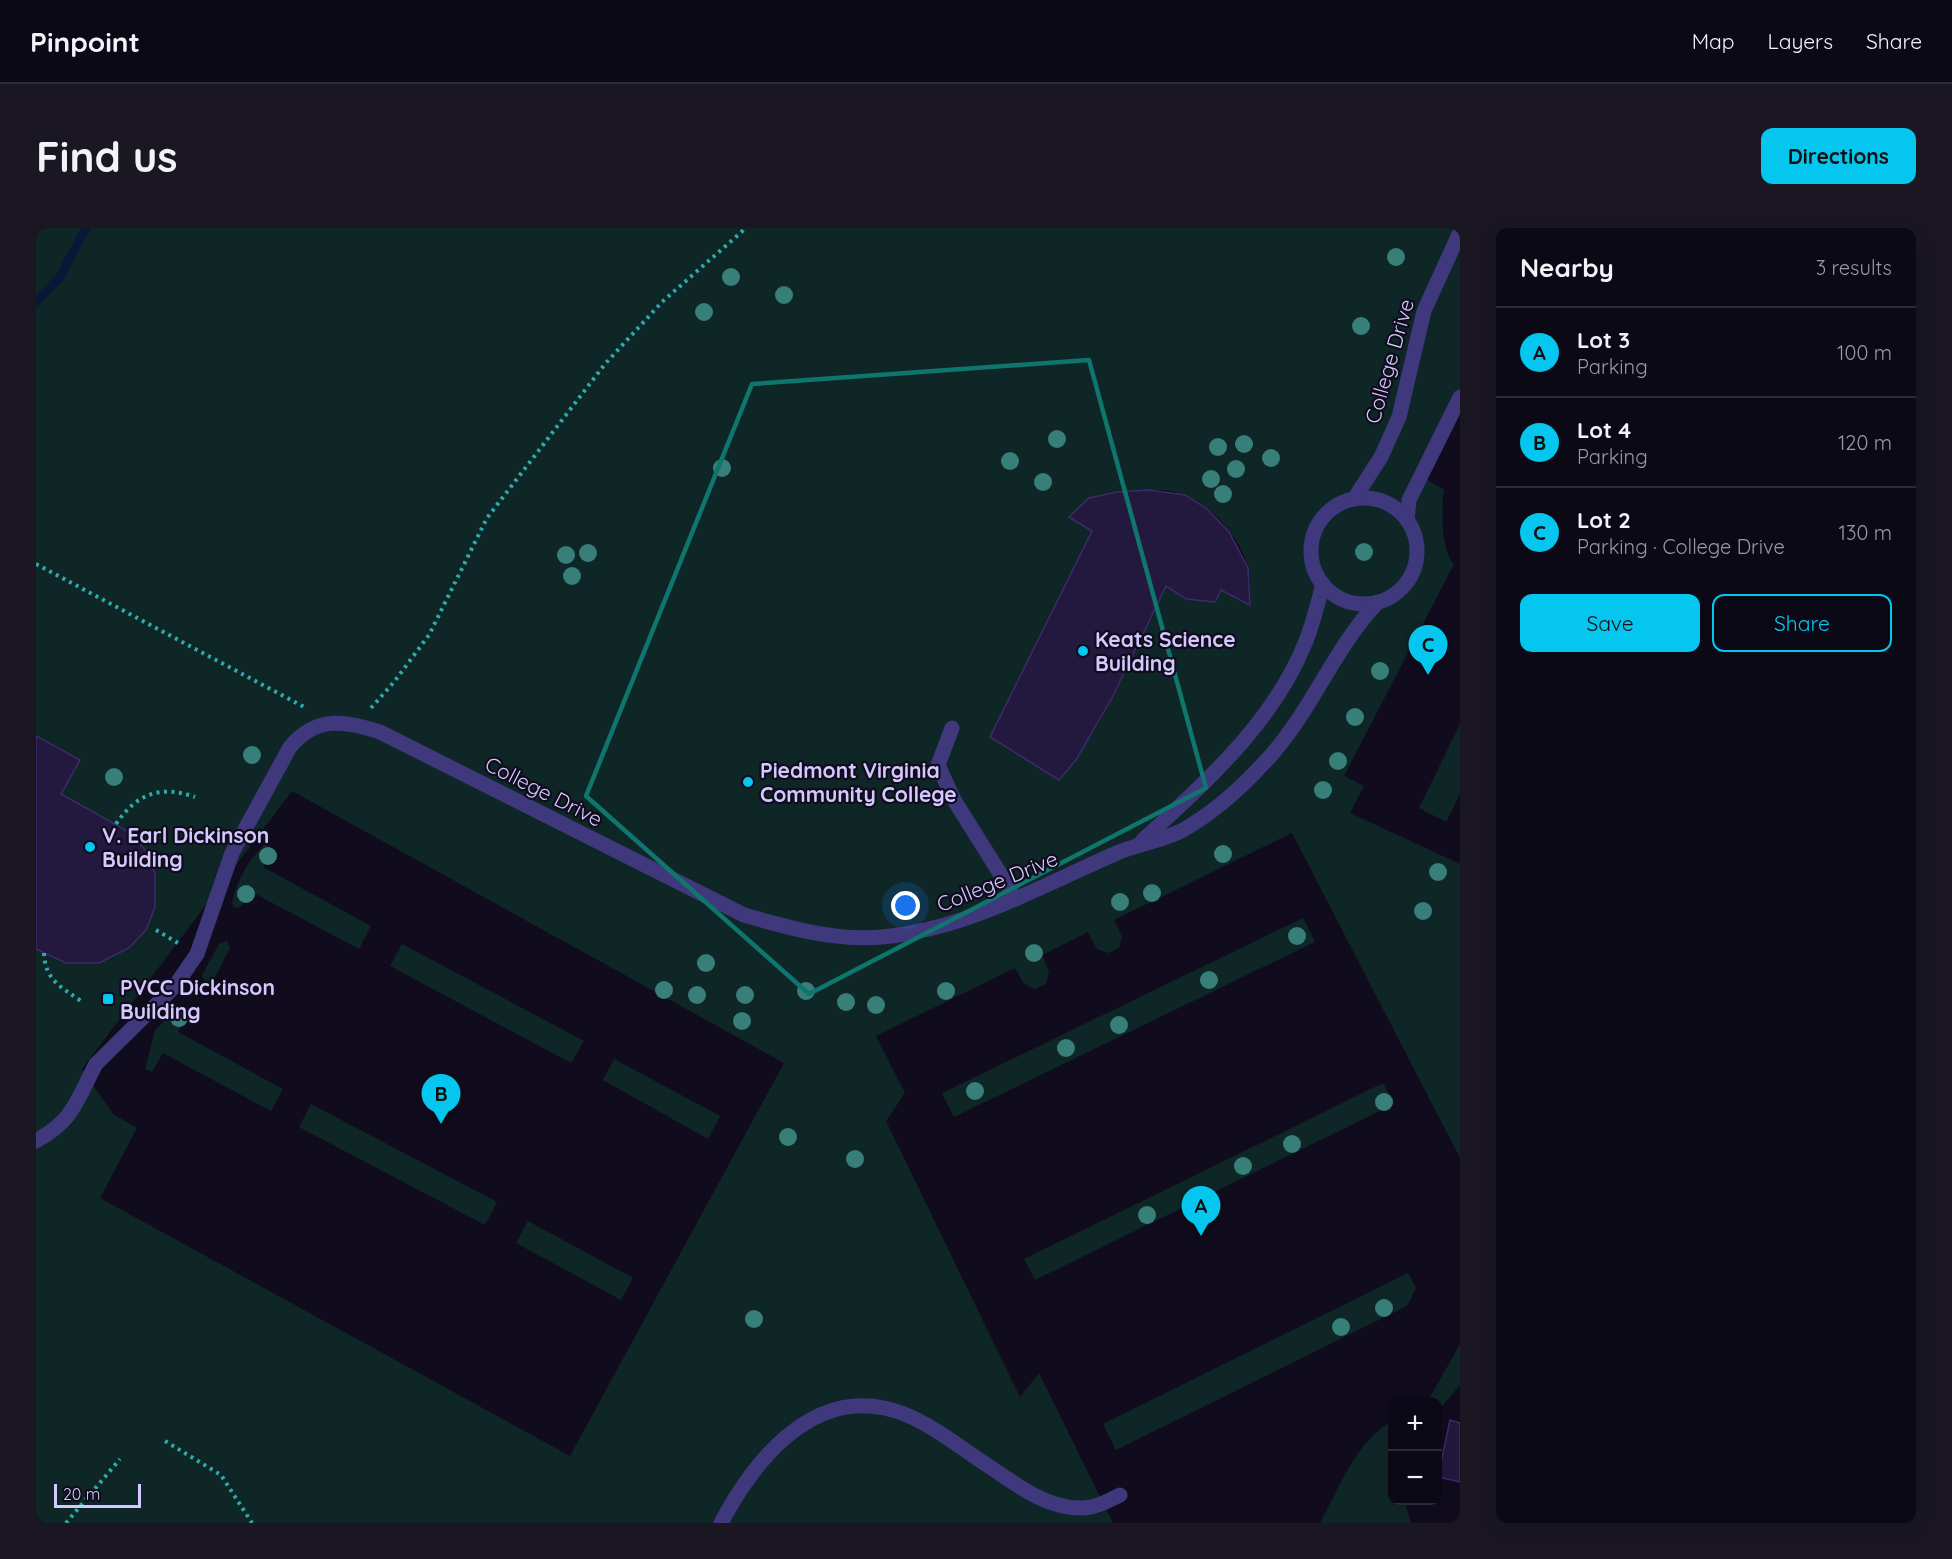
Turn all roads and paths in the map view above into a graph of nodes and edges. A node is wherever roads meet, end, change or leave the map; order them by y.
1 (746, 228) edge
2 (1460, 232) edge
3 (1460, 397) edge
4 (1354, 499) junction
5 (1407, 520) junction
6 (36, 564) edge
7 (1323, 584) junction
8 (1378, 602) junction
9 (333, 722) junction
10 (356, 724) junction
11 (951, 728) dead end
12 (195, 797) dead end
13 (116, 824) dead end
14 (1140, 843) junction
15 (1016, 898) junction
16 (156, 930) dead end
17 (180, 944) dead end
18 (44, 953) dead end
19 (81, 1001) dead end
20 (36, 1142) edge
21 (165, 1441) dead end
22 (120, 1459) dead end
23 (1120, 1495) dead end
24 (66, 1523) edge
25 (252, 1523) edge
26 (721, 1523) edge

1 - 10 path
2 - 4 street, College Drive
3 - 5 street
4 - 5 street
4 - 7 street
5 - 8 street, College Drive
6 - 9 path
7 - 8 street
7 - 14 street, College Drive
8 - 14 street, College Drive
9 - 10 street, College Drive
9 - 20 street, College Drive
10 - 15 street, College Drive
11 - 15 street
12 - 13 path
14 - 15 street, College Drive
16 - 17 path
18 - 19 path
21 - 25 path
22 - 24 path
23 - 26 street

